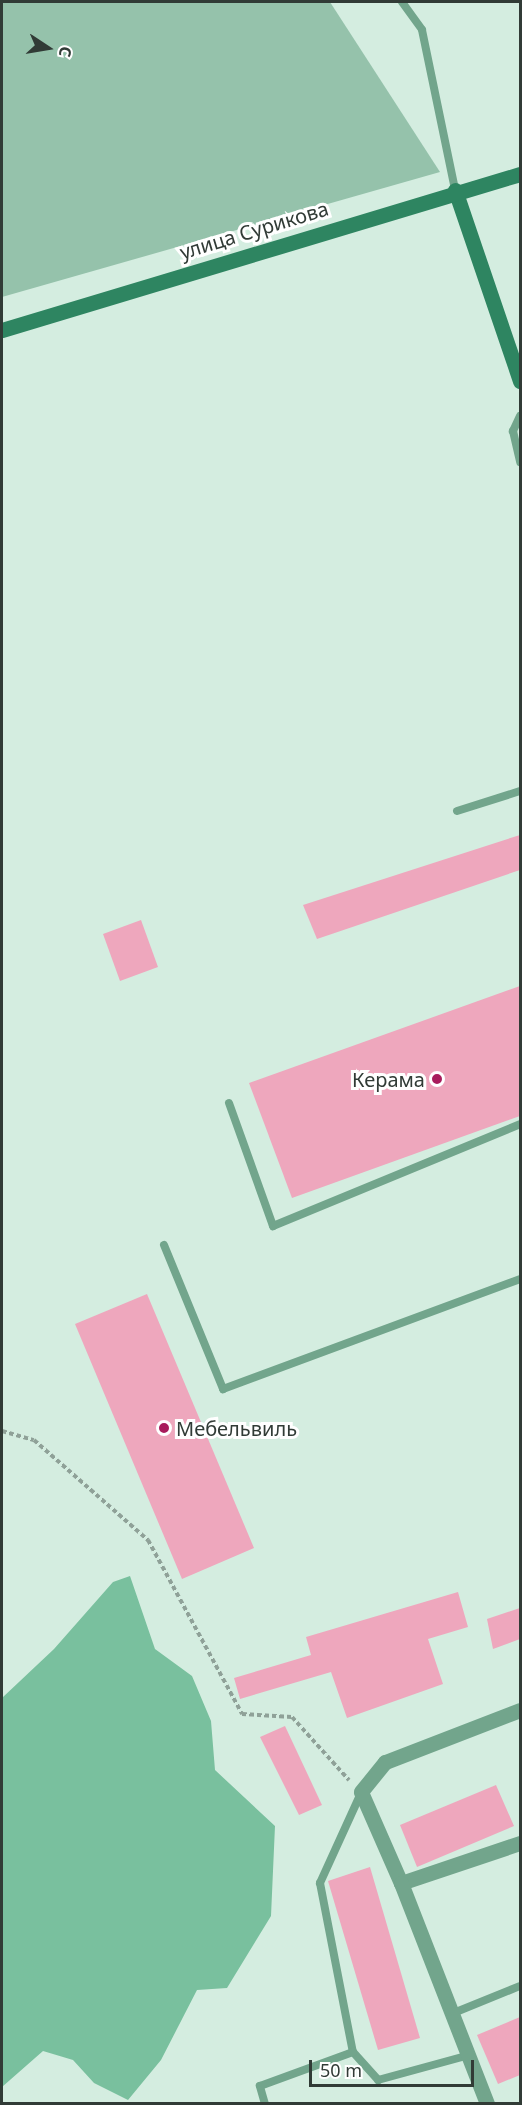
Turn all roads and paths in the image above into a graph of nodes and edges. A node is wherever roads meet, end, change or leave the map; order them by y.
1 (402, 2) edge
2 (520, 174) edge
3 (455, 190) junction
4 (2, 330) edge
5 (520, 381) edge
6 (520, 416) edge
7 (520, 462) edge
8 (520, 791) edge
9 (457, 811) dead end
10 (229, 1103) dead end
11 (520, 1124) edge
12 (164, 1245) dead end
13 (520, 1279) edge
14 (2, 1431) edge
15 (520, 1710) edge
16 (361, 1792) junction
17 (520, 1843) edge
18 (400, 1882) junction
19 (520, 1986) edge
20 (451, 2014) junction
21 (352, 2052) junction
22 (466, 2056) junction
23 (265, 2103) edge
24 (487, 2103) edge

1 - 3 lane
2 - 3 main road, улица Сурикова
3 - 4 main road, улица Сурикова
3 - 5 main road
6 - 7 lane
8 - 9 lane
10 - 11 lane
12 - 13 lane
14 - 16 path
15 - 16 street
16 - 18 street
16 - 21 lane
17 - 18 street
18 - 20 street
19 - 20 lane
20 - 22 street
21 - 22 lane
21 - 23 lane
22 - 24 street

